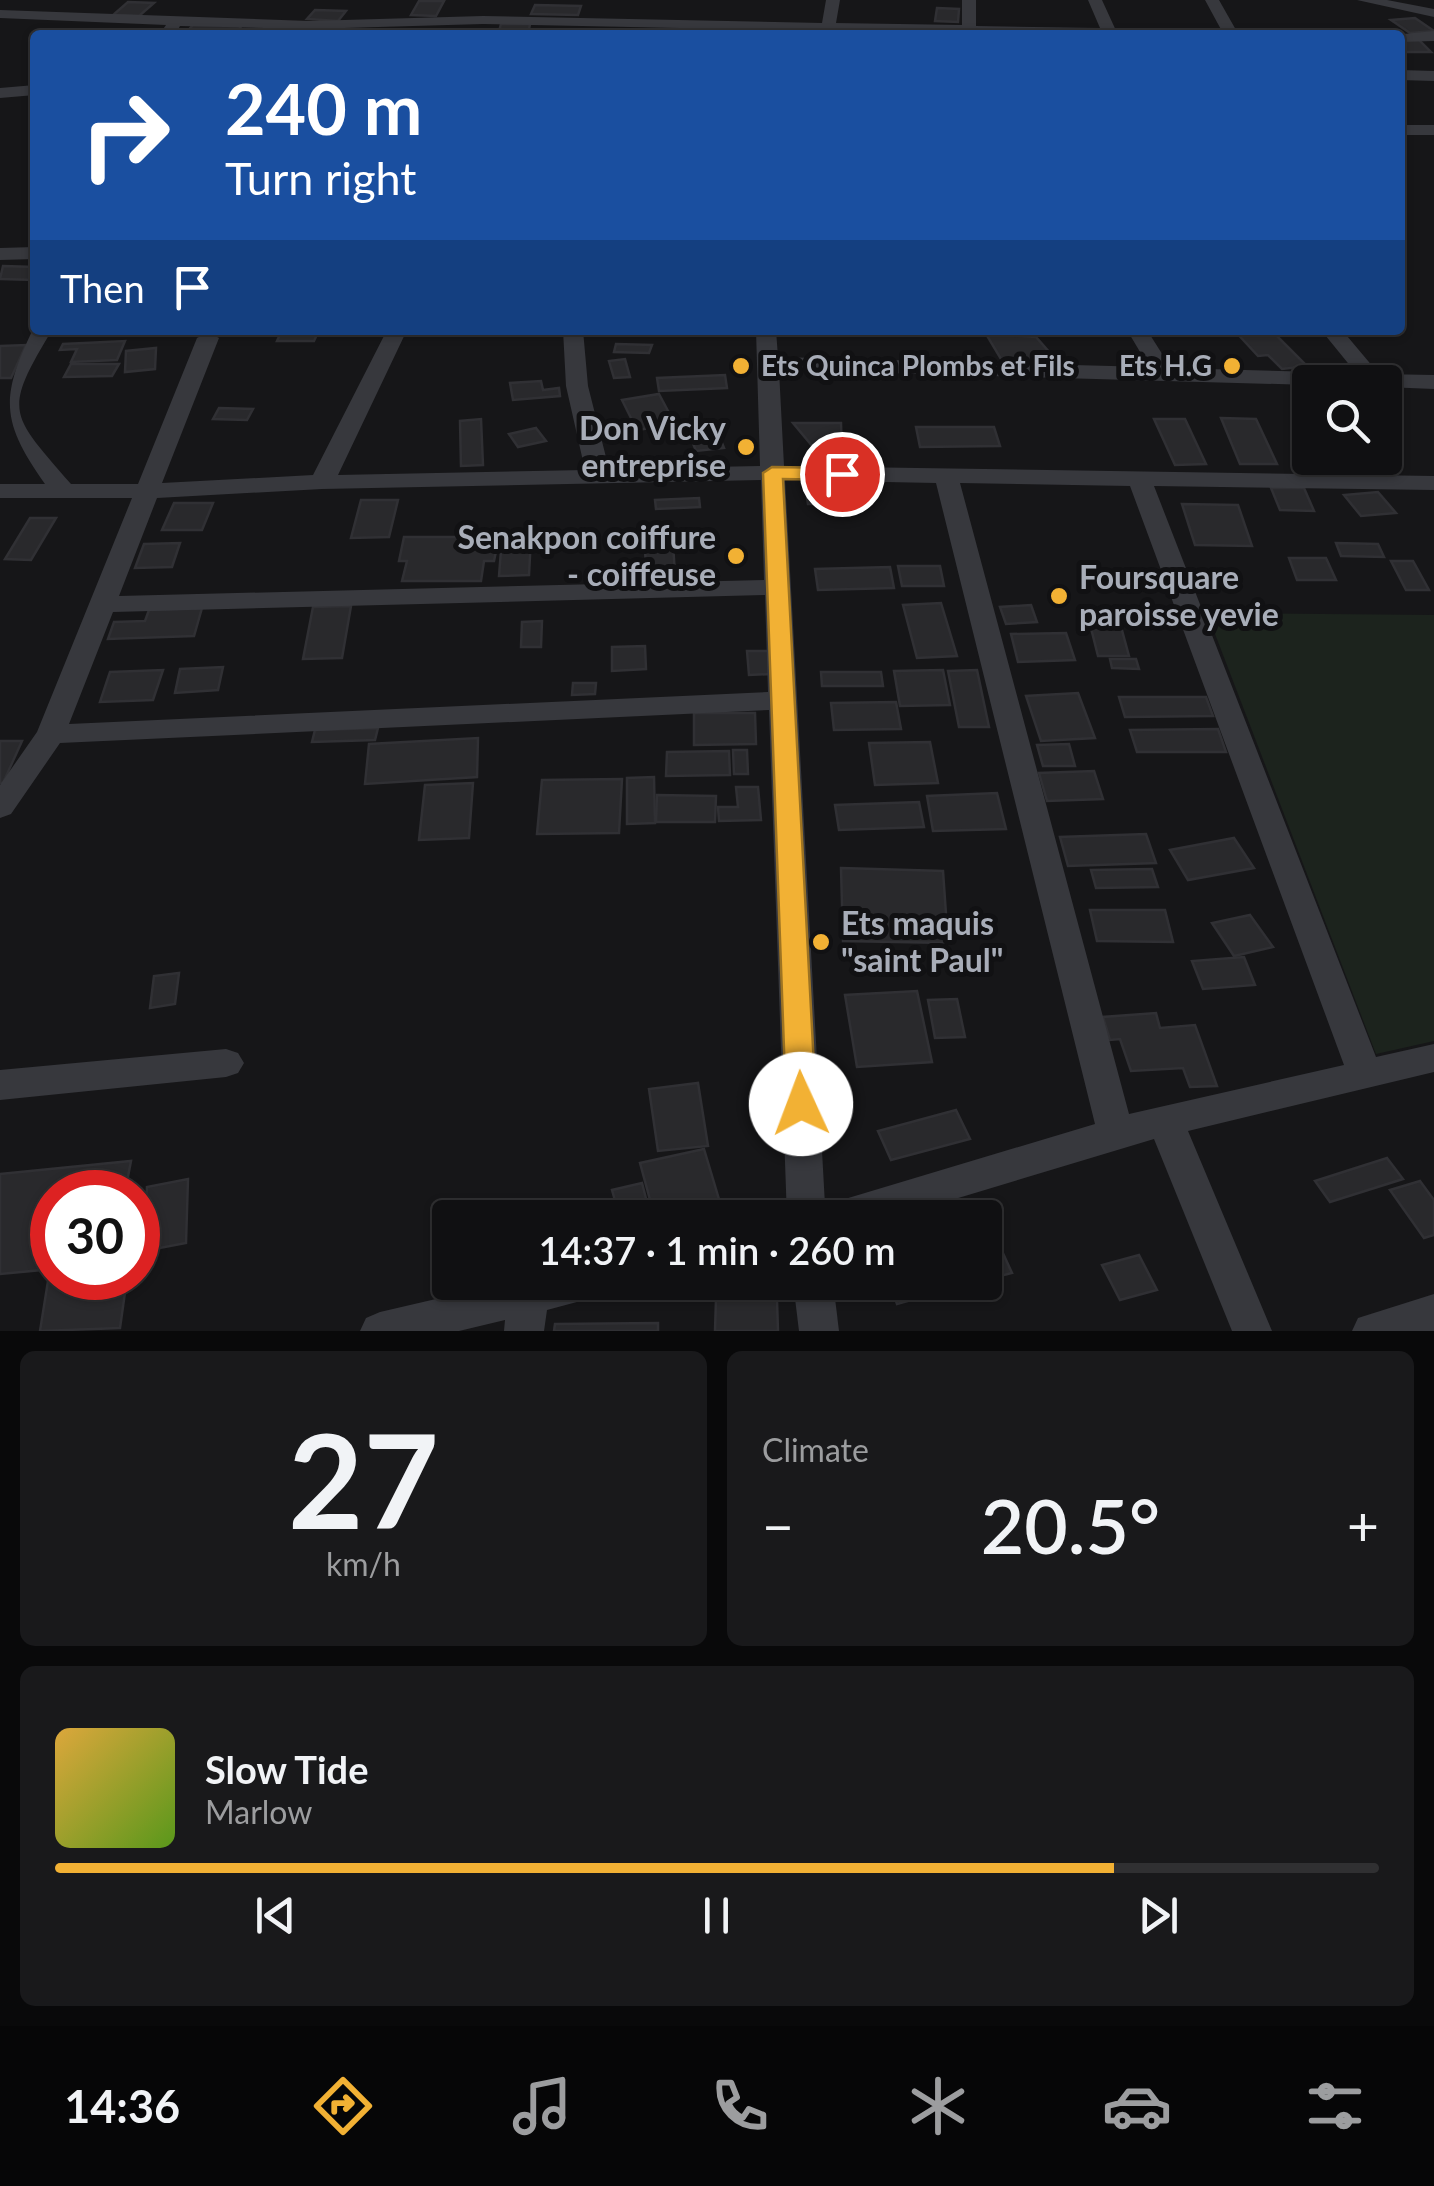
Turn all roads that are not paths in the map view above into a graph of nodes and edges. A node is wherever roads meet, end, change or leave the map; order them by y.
1 (481, 0) edge
2 (833, 0) edge
3 (969, 0) edge
4 (1095, 0) edge
5 (1212, 0) edge
6 (1364, 0) edge
7 (65, 7) edge
8 (598, 8) dead end
9 (1434, 13) edge
10 (0, 14) edge
11 (609, 22) junction
12 (485, 27) edge
13 (171, 28) edge
14 (810, 30) edge
15 (828, 30) edge
16 (969, 30) edge
17 (1107, 30) edge
18 (1229, 30) edge
19 (1434, 36) edge
20 (1405, 37) edge
21 (1405, 75) edge
22 (1434, 76) edge
23 (30, 90) edge
24 (0, 93) edge
25 (1405, 130) edge
26 (1434, 130) edge
27 (30, 253) edge
28 (0, 254) edge
29 (39, 335) edge
30 (395, 335) edge
31 (573, 335) edge
32 (766, 335) edge
33 (1139, 335) edge
34 (1335, 335) edge
35 (208, 338) dead end
36 (768, 363) junction
37 (1360, 365) edge
38 (1163, 373) junction
39 (1292, 377) edge
40 (1402, 381) edge
41 (1434, 382) edge
42 (6, 387) edge
43 (772, 473) junction
44 (600, 476) junction
45 (946, 476) junction
46 (1139, 478) junction
47 (322, 482) junction
48 (1434, 483) edge
49 (0, 491) edge
50 (146, 491) junction
51 (64, 492) junction
52 (778, 587) junction
53 (102, 604) junction
54 (783, 700) junction
55 (51, 734) junction
56 (0, 807) edge
57 (1434, 1058) edge
58 (226, 1063) dead end
59 (1365, 1074) junction
60 (0, 1084) edge
61 (1165, 1120) junction
62 (1116, 1132) junction
63 (805, 1200) edge
64 (895, 1200) edge
65 (554, 1300) edge
66 (815, 1300) edge
67 (1434, 1313) edge
68 (526, 1314) edge
69 (380, 1331) edge
70 (818, 1331) edge
71 (1252, 1331) edge
72 (1372, 1331) edge

1 - 12 street
2 - 15 street
3 - 16 street
4 - 17 street
5 - 18 street
6 - 9 street
7 - 10 street
7 - 13 street
8 - 11 street
11 - 12 street
11 - 14 street
12 - 13 street
19 - 20 street
21 - 22 street
23 - 24 street
25 - 26 street
27 - 28 street
29 - 42 street
30 - 47 street
31 - 44 street
32 - 36 street
33 - 38 street
34 - 37 street
35 - 50 street
36 - 38 street
36 - 43 street
38 - 39 street
40 - 41 street
42 - 51 street
43 - 44 street
43 - 45 street
43 - 52 street
44 - 47 street
45 - 46 street
45 - 62 street
46 - 48 street
46 - 59 street
47 - 50 street
49 - 51 street
50 - 51 street
50 - 53 street
52 - 53 street
52 - 54 street
53 - 55 street
54 - 55 street
54 - 63 street
55 - 56 street
57 - 59 street
58 - 60 street
59 - 61 street
61 - 62 street
61 - 71 street
62 - 64 street
65 - 68 street
66 - 70 street
67 - 72 street
68 - 69 street

